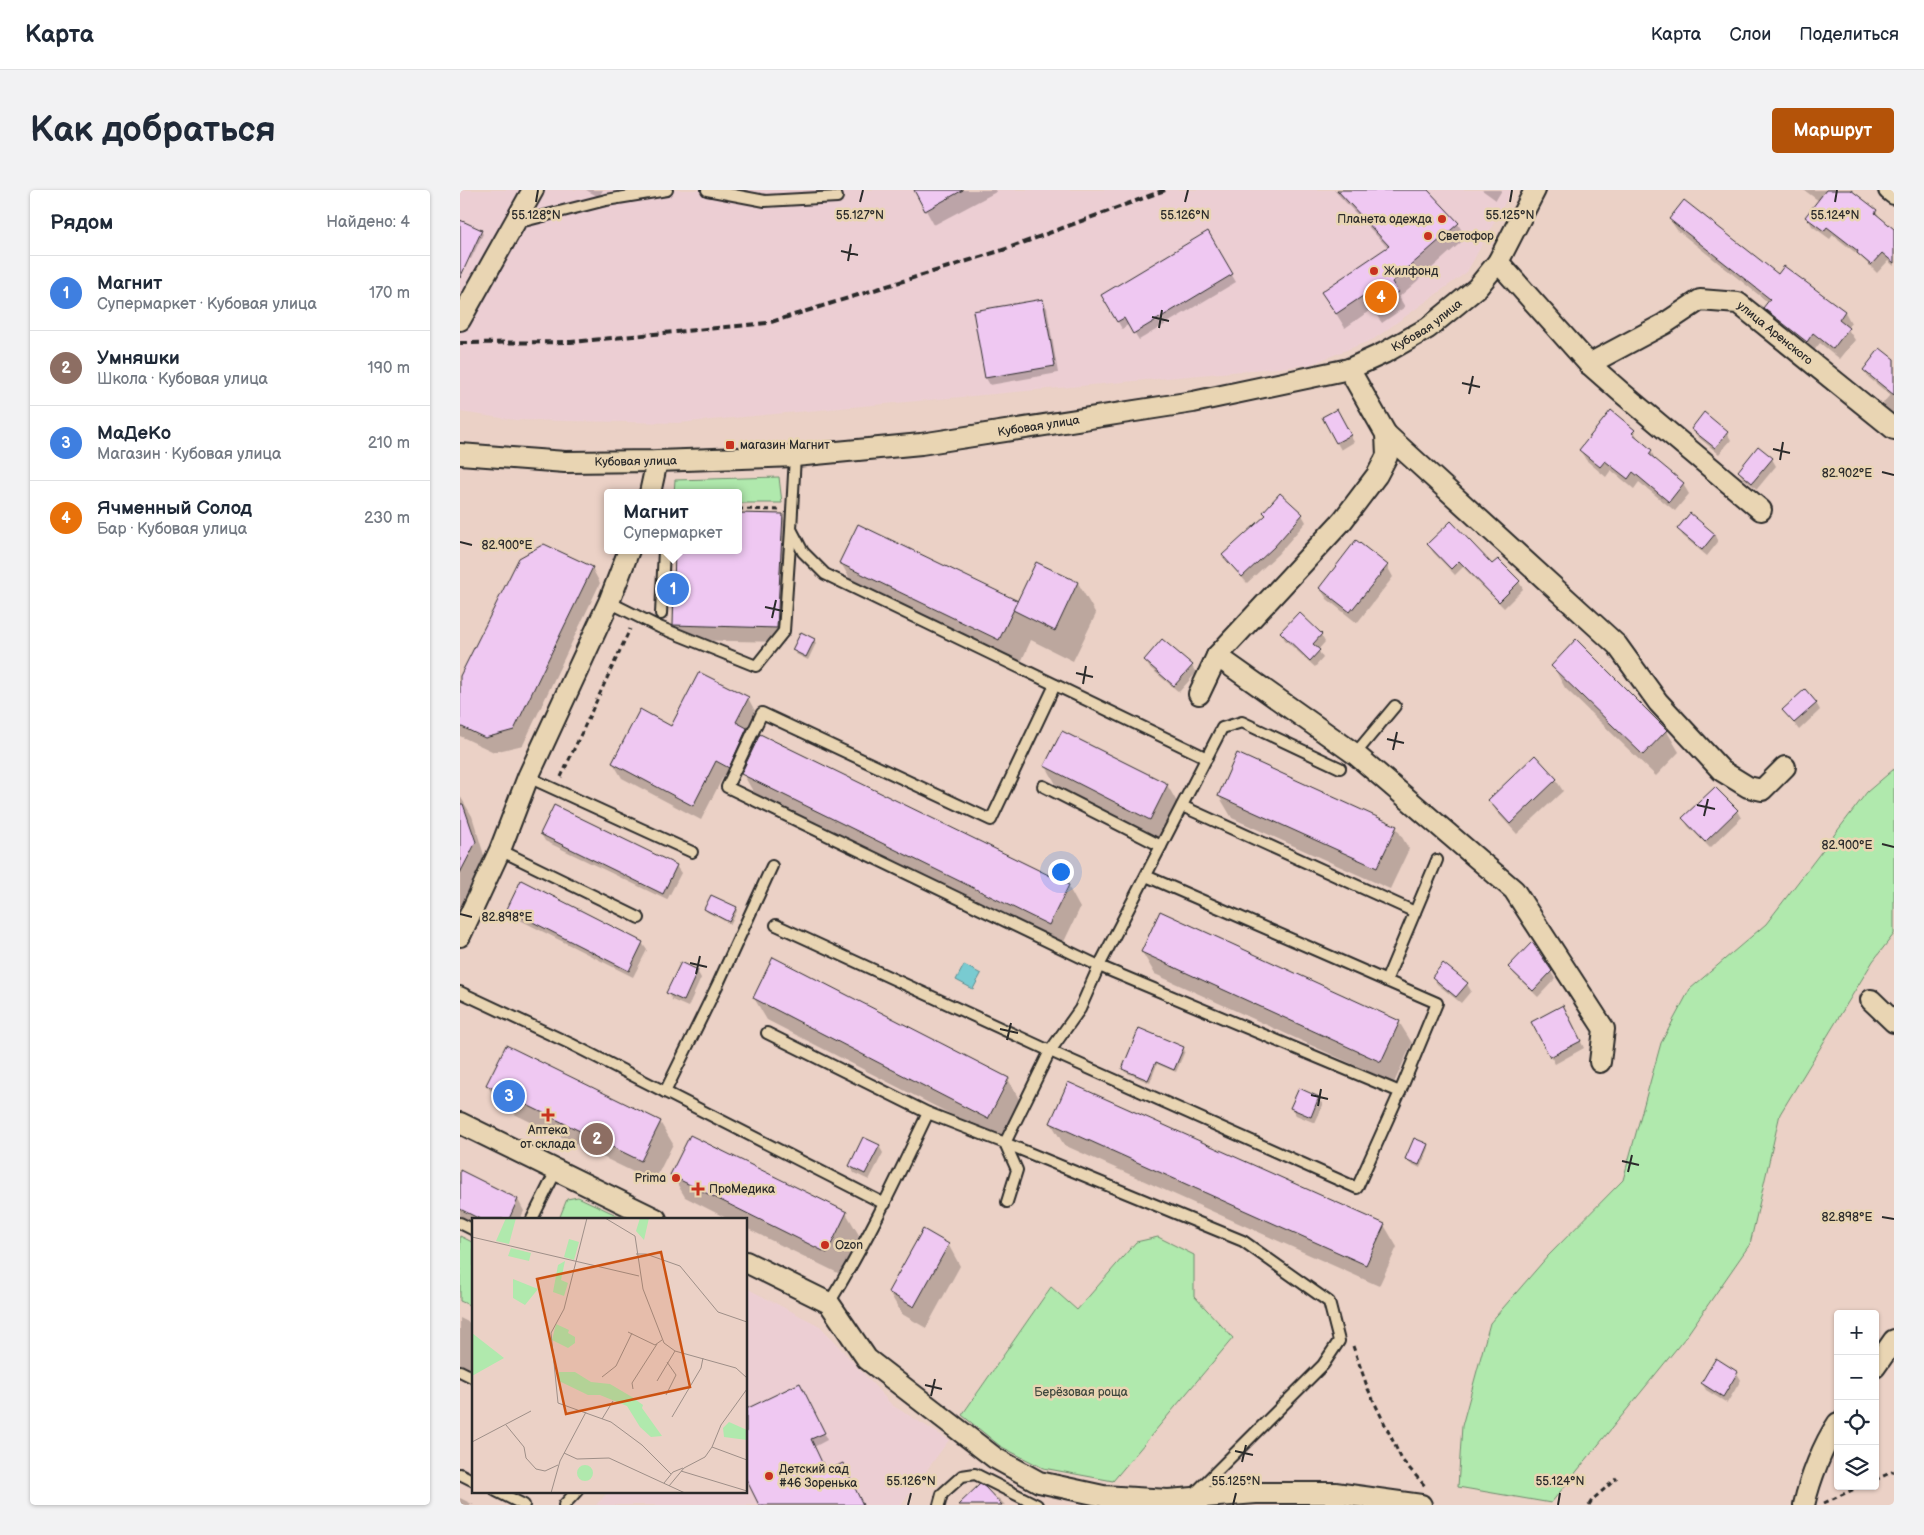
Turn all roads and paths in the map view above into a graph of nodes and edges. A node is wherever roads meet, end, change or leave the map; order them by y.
1 (533, 190) edge
2 (667, 190) edge
3 (707, 190) edge
4 (1534, 190) edge
5 (1889, 190) edge
6 (1894, 194) edge
7 (838, 197) dead end
8 (516, 223) junction
9 (1498, 262) junction
10 (460, 320) edge
11 (1589, 364) junction
12 (1349, 370) junction
13 (1894, 429) edge
14 (1386, 434) junction
15 (460, 454) edge
16 (795, 456) junction
17 (657, 461) junction
18 (651, 489) edge
19 (742, 509) edge
20 (792, 510) junction
21 (1761, 510) dead end
22 (791, 529) junction
23 (627, 554) edge
24 (664, 554) edge
25 (609, 602) junction
26 (661, 614) dead end
27 (635, 617) junction
28 (1217, 656) junction
29 (1055, 685) junction
30 (1199, 694) dead end
31 (1395, 706) dead end
32 (1355, 754) junction
33 (1207, 758) junction
34 (1785, 767) dead end
35 (1340, 768) dead end
36 (528, 777) junction
37 (1043, 786) dead end
38 (556, 789) junction
39 (1182, 806) junction
40 (1161, 846) junction
41 (500, 850) junction
42 (692, 852) dead end
43 (1437, 860) dead end
44 (772, 866) dead end
45 (1146, 876) junction
46 (1415, 912) junction
47 (639, 918) dead end
48 (776, 925) dead end
49 (460, 936) edge
50 (1099, 966) junction
51 (1386, 981) junction
52 (460, 992) edge
53 (1871, 1000) dead end
54 (1894, 1022) edge
55 (767, 1033) dead end
56 (1050, 1051) junction
57 (1600, 1062) dead end
58 (664, 1092) junction
59 (1400, 1092) junction
60 (928, 1113) junction
61 (460, 1123) edge
62 (1005, 1143) junction
63 (556, 1171) junction
64 (1007, 1202) dead end
65 (885, 1204) junction
66 (532, 1218) edge
67 (654, 1218) edge
68 (460, 1223) edge
69 (472, 1229) edge
70 (748, 1263) edge
71 (829, 1303) junction
72 (1894, 1340) edge
73 (1338, 1341) junction
74 (1879, 1361) edge
75 (460, 1371) edge
76 (472, 1377) edge
77 (1834, 1428) edge
78 (1894, 1471) edge
79 (460, 1474) edge
80 (1617, 1478) dead end
81 (1879, 1478) edge
82 (472, 1479) edge
83 (1852, 1490) edge
84 (498, 1492) edge
85 (576, 1492) edge
86 (1426, 1499) edge
87 (1185, 1501) edge
88 (524, 1505) edge
89 (564, 1505) edge
90 (939, 1505) edge
91 (1037, 1505) edge
92 (1589, 1505) edge
93 (1804, 1505) edge
94 (1819, 1505) edge

1 - 8 street
2 - 8 lane
3 - 7 lane
4 - 9 street, Кубовая улица
5 - 6 street
8 - 10 street
9 - 11 street
9 - 12 street, Кубовая улица
11 - 13 street, улица Аренского
11 - 21 street
12 - 14 street
12 - 16 street, Кубовая улица
14 - 28 street
14 - 34 street
15 - 17 street, Кубовая улица
16 - 17 street, Кубовая улица
16 - 20 lane
17 - 18 street
19 - 20 path
20 - 22 lane
22 - 27 lane
22 - 29 lane
23 - 25 street
24 - 26 lane
25 - 27 lane
25 - 36 street
27 - 38 path
28 - 30 street
28 - 32 street
29 - 33 lane
29 - 50 lane
31 - 32 lane
32 - 57 street
33 - 35 lane
33 - 39 lane
36 - 38 lane
36 - 41 street
37 - 40 lane
38 - 42 lane
39 - 40 lane
39 - 46 lane
40 - 45 lane
41 - 47 lane
41 - 49 street
43 - 46 lane
44 - 58 lane
45 - 50 lane
45 - 51 lane
46 - 51 lane
48 - 56 lane
50 - 56 lane
50 - 59 lane
51 - 59 lane
52 - 58 lane
53 - 54 street
55 - 60 lane
56 - 59 lane
56 - 62 lane
58 - 65 lane
60 - 62 lane
60 - 65 lane
61 - 63 street
62 - 64 lane
62 - 73 lane
63 - 66 lane
63 - 67 street
65 - 71 lane
68 - 69 lane
70 - 71 street
71 - 87 street
72 - 74 street
73 - 86 path
73 - 87 lane
75 - 76 lane
77 - 93 street
78 - 81 path
79 - 82 lane
80 - 92 path
83 - 94 path
84 - 88 lane
85 - 89 lane
86 - 87 street
90 - 91 lane

